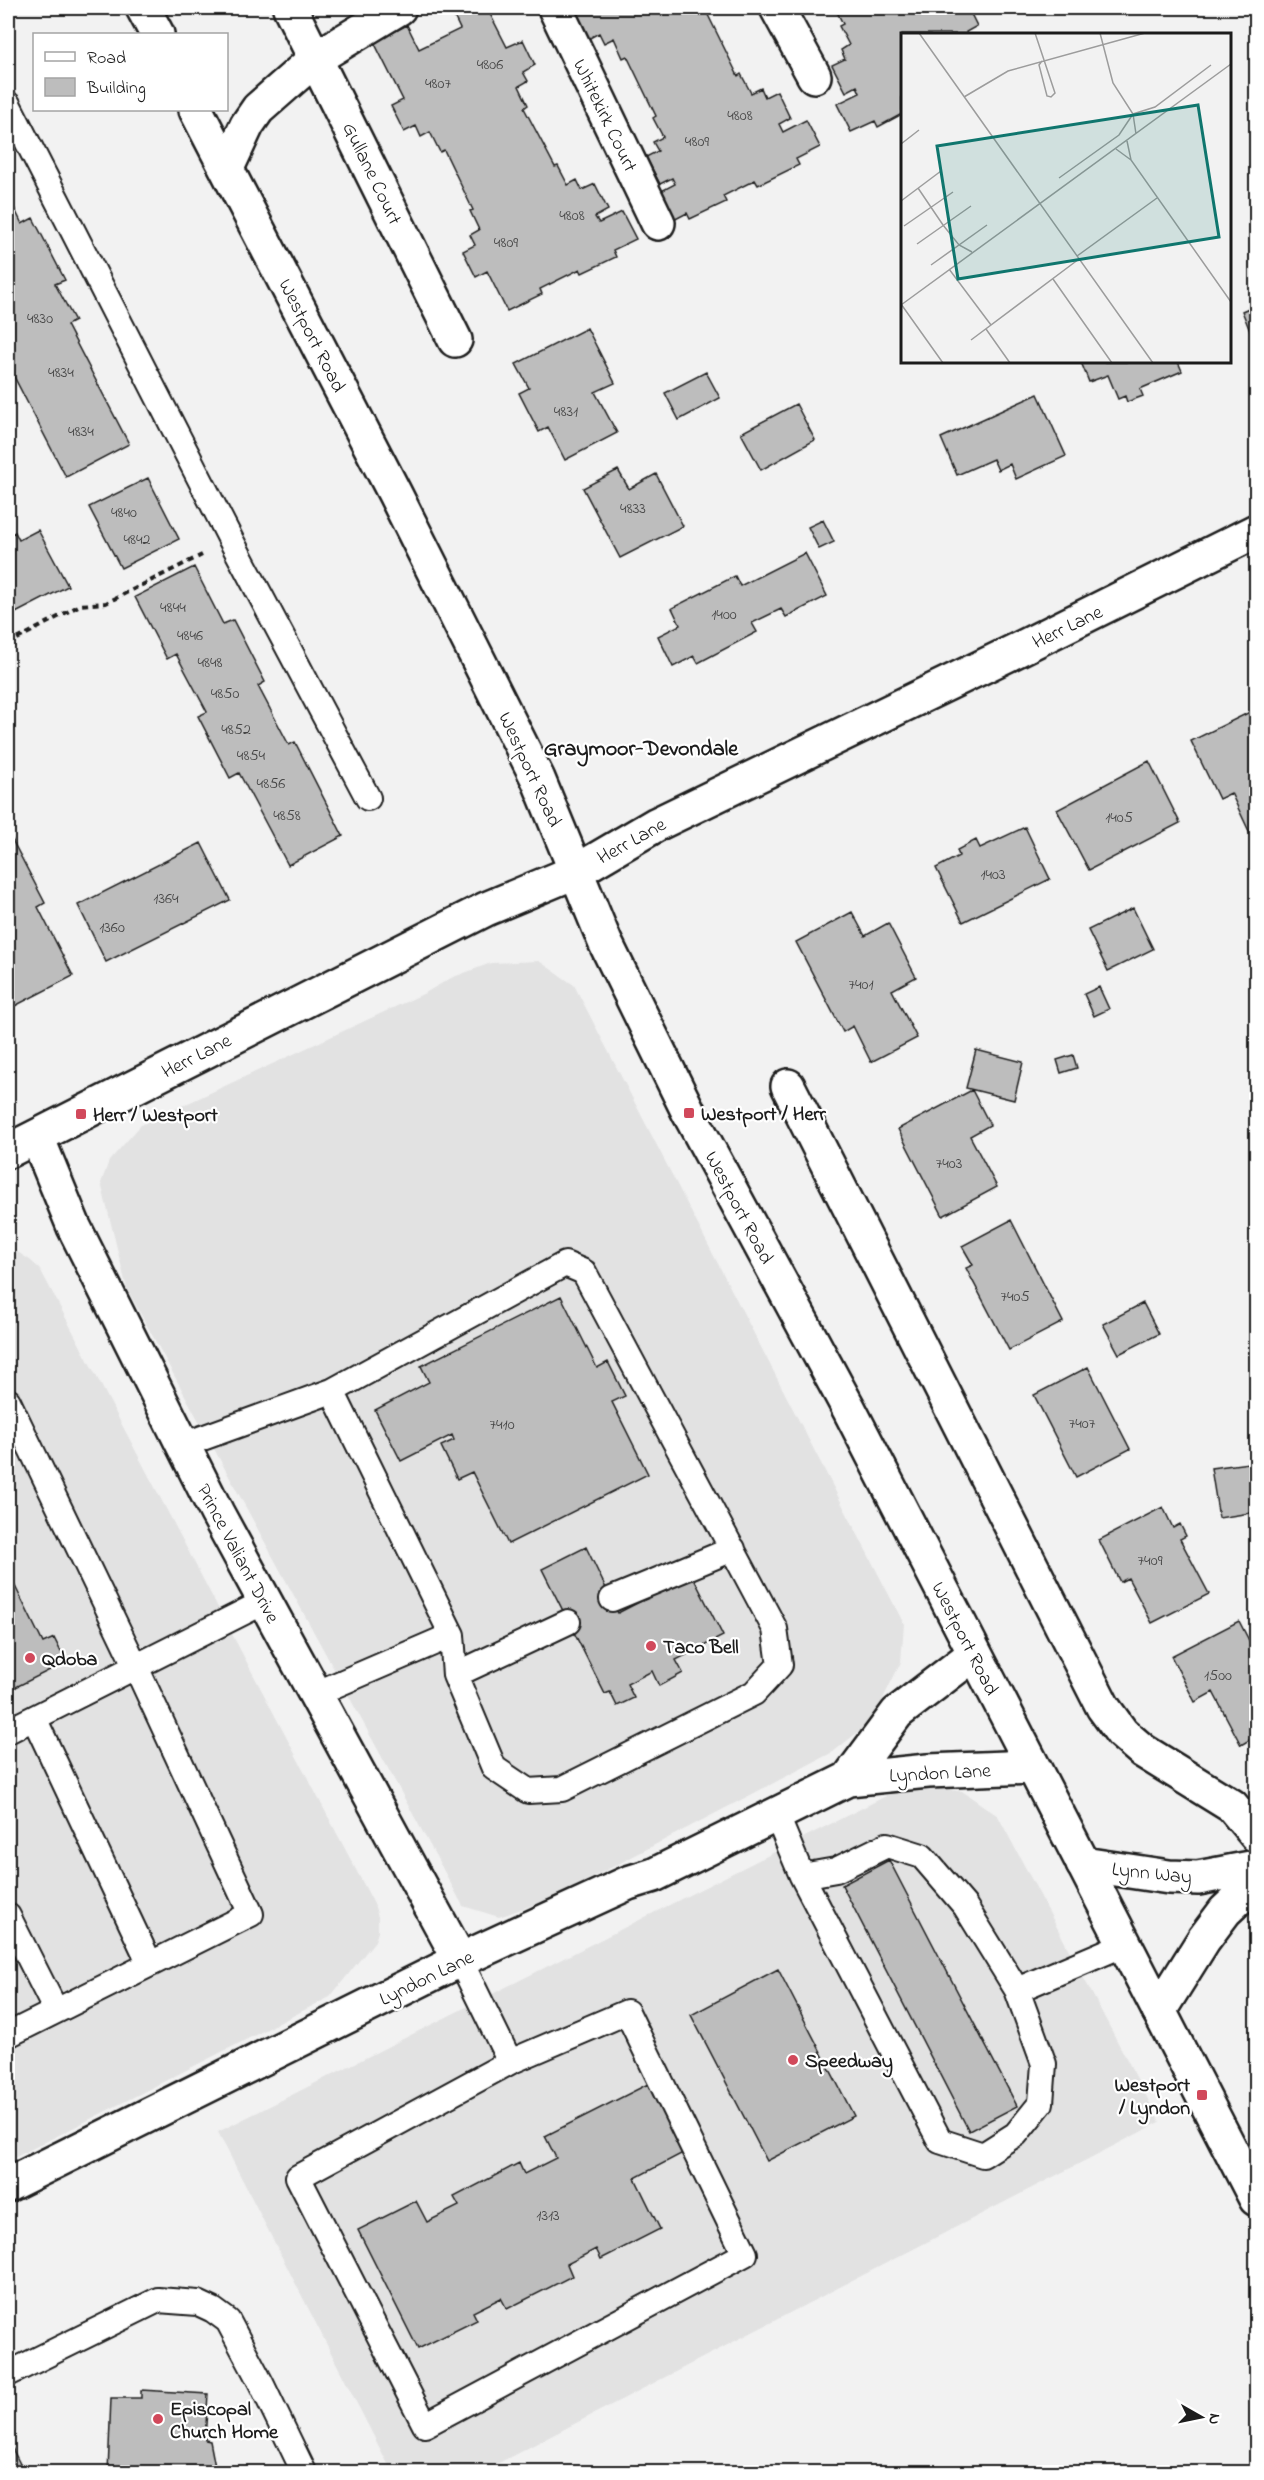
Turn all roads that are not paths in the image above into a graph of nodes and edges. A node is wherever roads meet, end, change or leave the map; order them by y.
1 (143, 8) edge
2 (290, 8) edge
3 (399, 8) edge
4 (555, 8) edge
5 (777, 8) edge
6 (156, 33) edge
7 (316, 58) junction
8 (814, 76) dead end
9 (8, 104) edge
10 (197, 111) edge
11 (227, 168) junction
12 (658, 223) dead end
13 (455, 340) dead end
14 (1257, 531) edge
15 (368, 798) dead end
16 (577, 871) junction
17 (788, 1086) dead end
18 (15, 1146) edge
19 (332, 1391) junction
20 (8, 1401) edge
21 (183, 1445) junction
22 (734, 1549) junction
23 (612, 1599) dead end
24 (264, 1602) junction
25 (568, 1622) dead end
26 (452, 1635) junction
27 (974, 1654) junction
28 (136, 1666) junction
29 (455, 1675) junction
30 (315, 1694) junction
31 (33, 1718) junction
32 (8, 1731) edge
33 (1032, 1767) junction
34 (848, 1779) junction
35 (776, 1814) junction
36 (1257, 1835) edge
37 (1083, 1864) junction
38 (1257, 1866) edge
39 (802, 1876) junction
40 (1257, 1882) edge
41 (8, 1916) edge
42 (1125, 1944) junction
43 (460, 1960) junction
44 (150, 1964) junction
45 (1017, 1990) junction
46 (56, 2011) junction
47 (1159, 2011) junction
48 (8, 2035) edge
49 (510, 2062) junction
50 (8, 2186) edge
51 (1257, 2199) edge
52 (8, 2374) edge
53 (304, 2472) edge

1 - 6 street
2 - 7 street, Gullane Court
3 - 7 street
4 - 12 street, Whitekirk Court
5 - 8 street
7 - 11 street
7 - 13 street, Gullane Court
9 - 15 lane
10 - 11 street, Westport Road
11 - 16 street, Westport Road
14 - 16 street, Herr Lane
16 - 18 street, Herr Lane
16 - 27 street, Westport Road
17 - 36 street
18 - 21 street, Prince Valiant Drive
19 - 21 lane
19 - 22 lane
19 - 26 lane
20 - 28 lane
21 - 24 street, Prince Valiant Drive
22 - 23 lane
22 - 29 lane
24 - 28 lane
24 - 30 street, Prince Valiant Drive
25 - 29 lane
26 - 29 lane
26 - 30 lane
27 - 33 street, Westport Road
27 - 34 street, Lyndon Lane
28 - 31 lane
28 - 44 lane
30 - 43 street, Prince Valiant Drive
31 - 32 lane
31 - 44 lane
33 - 34 street, Lyndon Lane
33 - 37 street, Westport Road
34 - 35 street, Lyndon Lane
35 - 39 lane
35 - 43 street, Lyndon Lane
37 - 38 street, Lynn Way
37 - 42 street, Westport Road
39 - 45 lane
39 - 45 lane
40 - 47 street
41 - 46 lane
42 - 45 lane
42 - 47 street, Westport Road
43 - 49 lane
43 - 50 street, Lyndon Lane
44 - 46 lane
46 - 48 lane
47 - 51 street, Westport Road
49 - 49 lane
52 - 53 lane

